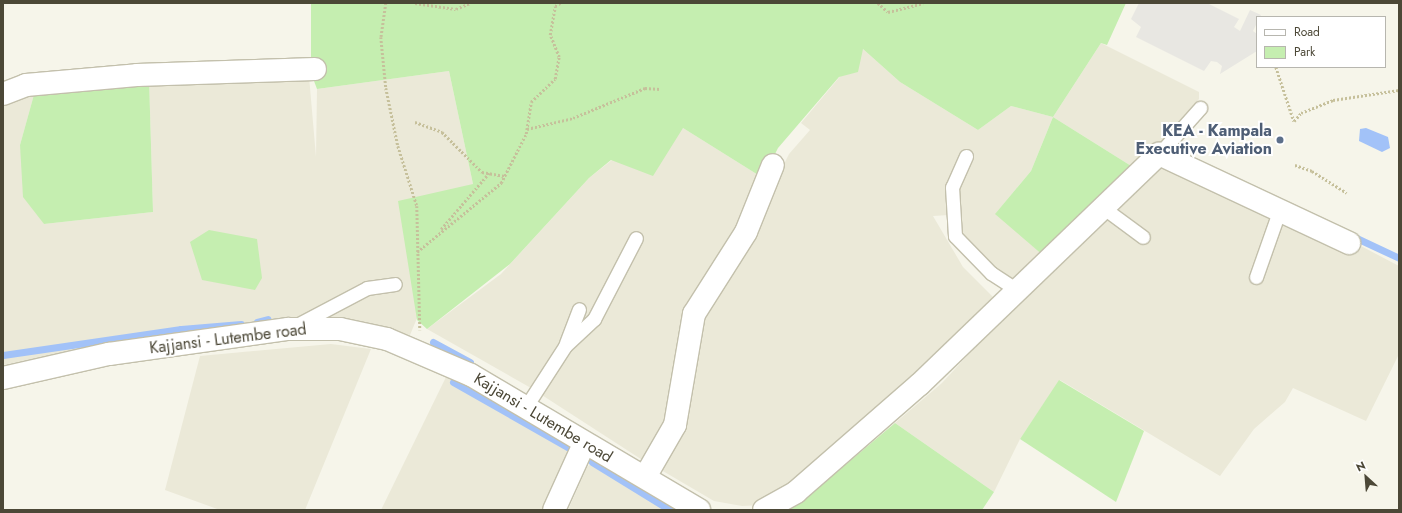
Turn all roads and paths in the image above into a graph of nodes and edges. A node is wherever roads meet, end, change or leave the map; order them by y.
1 (386, 3) edge
2 (415, 3) edge
3 (470, 3) edge
4 (560, 3) edge
5 (878, 3) edge
6 (922, 3) edge
7 (1276, 68) edge
8 (315, 69) dead end
9 (660, 89) dead end
10 (1399, 90) edge
11 (3, 94) edge
12 (1200, 108) dead end
13 (415, 122) dead end
14 (527, 129) junction
15 (1160, 154) junction
16 (966, 156) dead end
17 (773, 165) dead end
18 (1295, 165) dead end
19 (489, 173) junction
20 (505, 176) junction
21 (1347, 193) dead end
22 (1105, 209) junction
23 (1280, 209) junction
24 (437, 234) junction
25 (1144, 237) dead end
26 (636, 238) dead end
27 (1349, 243) dead end
28 (417, 252) junction
29 (1256, 277) dead end
30 (395, 284) dead end
31 (1017, 290) junction
32 (579, 309) dead end
33 (288, 329) junction
34 (565, 346) junction
35 (418, 350) junction
36 (3, 378) edge
37 (527, 406) junction
38 (584, 444) junction
39 (645, 477) junction
40 (554, 510) edge
41 (698, 510) edge
42 (764, 510) edge

1 - 28 path
2 - 3 path
4 - 14 path
5 - 6 path
7 - 10 path
8 - 11 street
9 - 14 path
12 - 15 lane
13 - 19 path
14 - 20 path
15 - 22 street
15 - 23 street
16 - 31 lane
17 - 39 street
18 - 21 path
19 - 20 path
19 - 24 path
20 - 24 path
22 - 25 lane
22 - 31 street
23 - 27 street
23 - 29 lane
24 - 28 path
26 - 34 lane
28 - 35 path
30 - 33 lane
31 - 42 street
32 - 34 lane
33 - 35 street, Kajjansi - Lutembe road
33 - 36 street, Kajjansi - Lutembe road
34 - 37 lane
35 - 37 street, Kajjansi - Lutembe road
37 - 38 street, Kajjansi - Lutembe road
38 - 39 street, Kajjansi - Lutembe road
38 - 40 street
39 - 41 street, Kajjansi - Lutembe road

